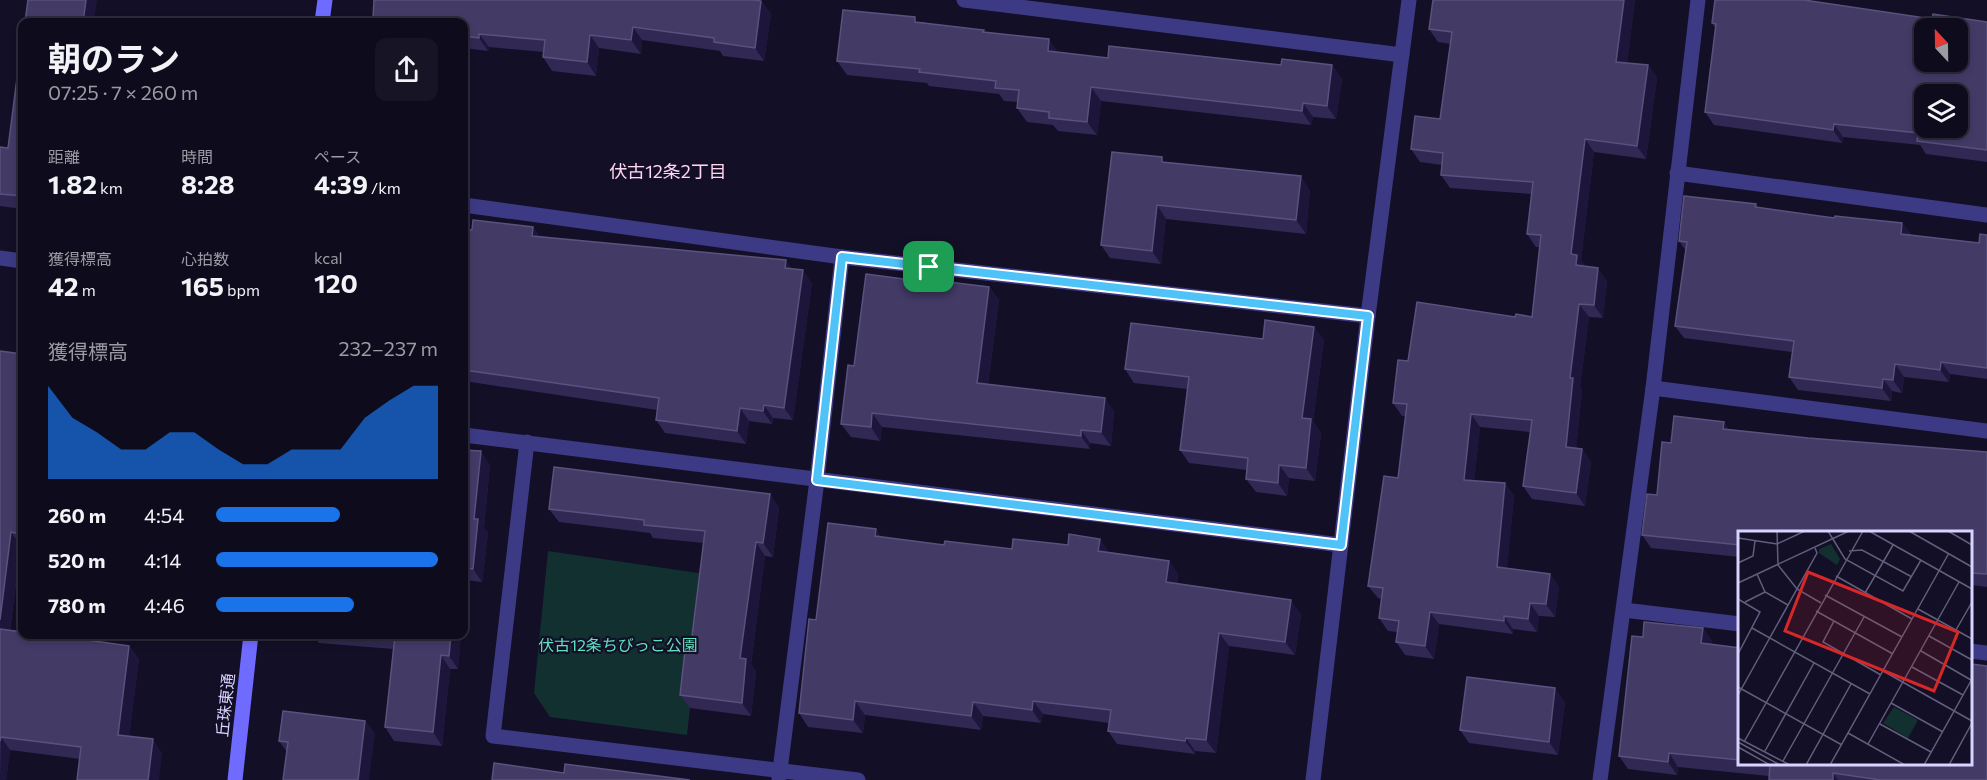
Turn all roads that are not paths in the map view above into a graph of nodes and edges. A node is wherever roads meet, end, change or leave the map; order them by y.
1 (325, 0) edge
2 (964, 0) edge
3 (1409, 0) edge
4 (1698, 0) edge
5 (323, 18) edge
6 (1402, 55) junction
7 (1677, 173) junction
8 (468, 206) edge
9 (1987, 215) edge
10 (842, 257) junction
11 (0, 258) edge
12 (18, 260) edge
13 (1368, 316) junction
14 (1653, 388) junction
15 (1987, 431) edge
16 (468, 435) edge
17 (527, 442) junction
18 (817, 480) junction
19 (1341, 545) junction
20 (1624, 610) junction
21 (1738, 624) edge
22 (250, 639) edge
23 (1972, 651) edge
24 (1987, 653) edge
25 (780, 775) edge
26 (235, 780) edge
27 (858, 780) edge
28 (1313, 780) edge
29 (1600, 780) edge

1 - 5 street
2 - 6 street
3 - 6 street
4 - 7 street
6 - 13 street
7 - 9 street
7 - 14 street
8 - 10 street
10 - 13 street
10 - 18 street
11 - 12 street
13 - 19 street
14 - 15 street
14 - 20 street
16 - 17 street
17 - 18 street
17 - 25 street
18 - 19 street
18 - 25 street
19 - 28 street
20 - 21 street
20 - 29 street
22 - 26 street, 丘珠東通
23 - 24 street
25 - 27 street

